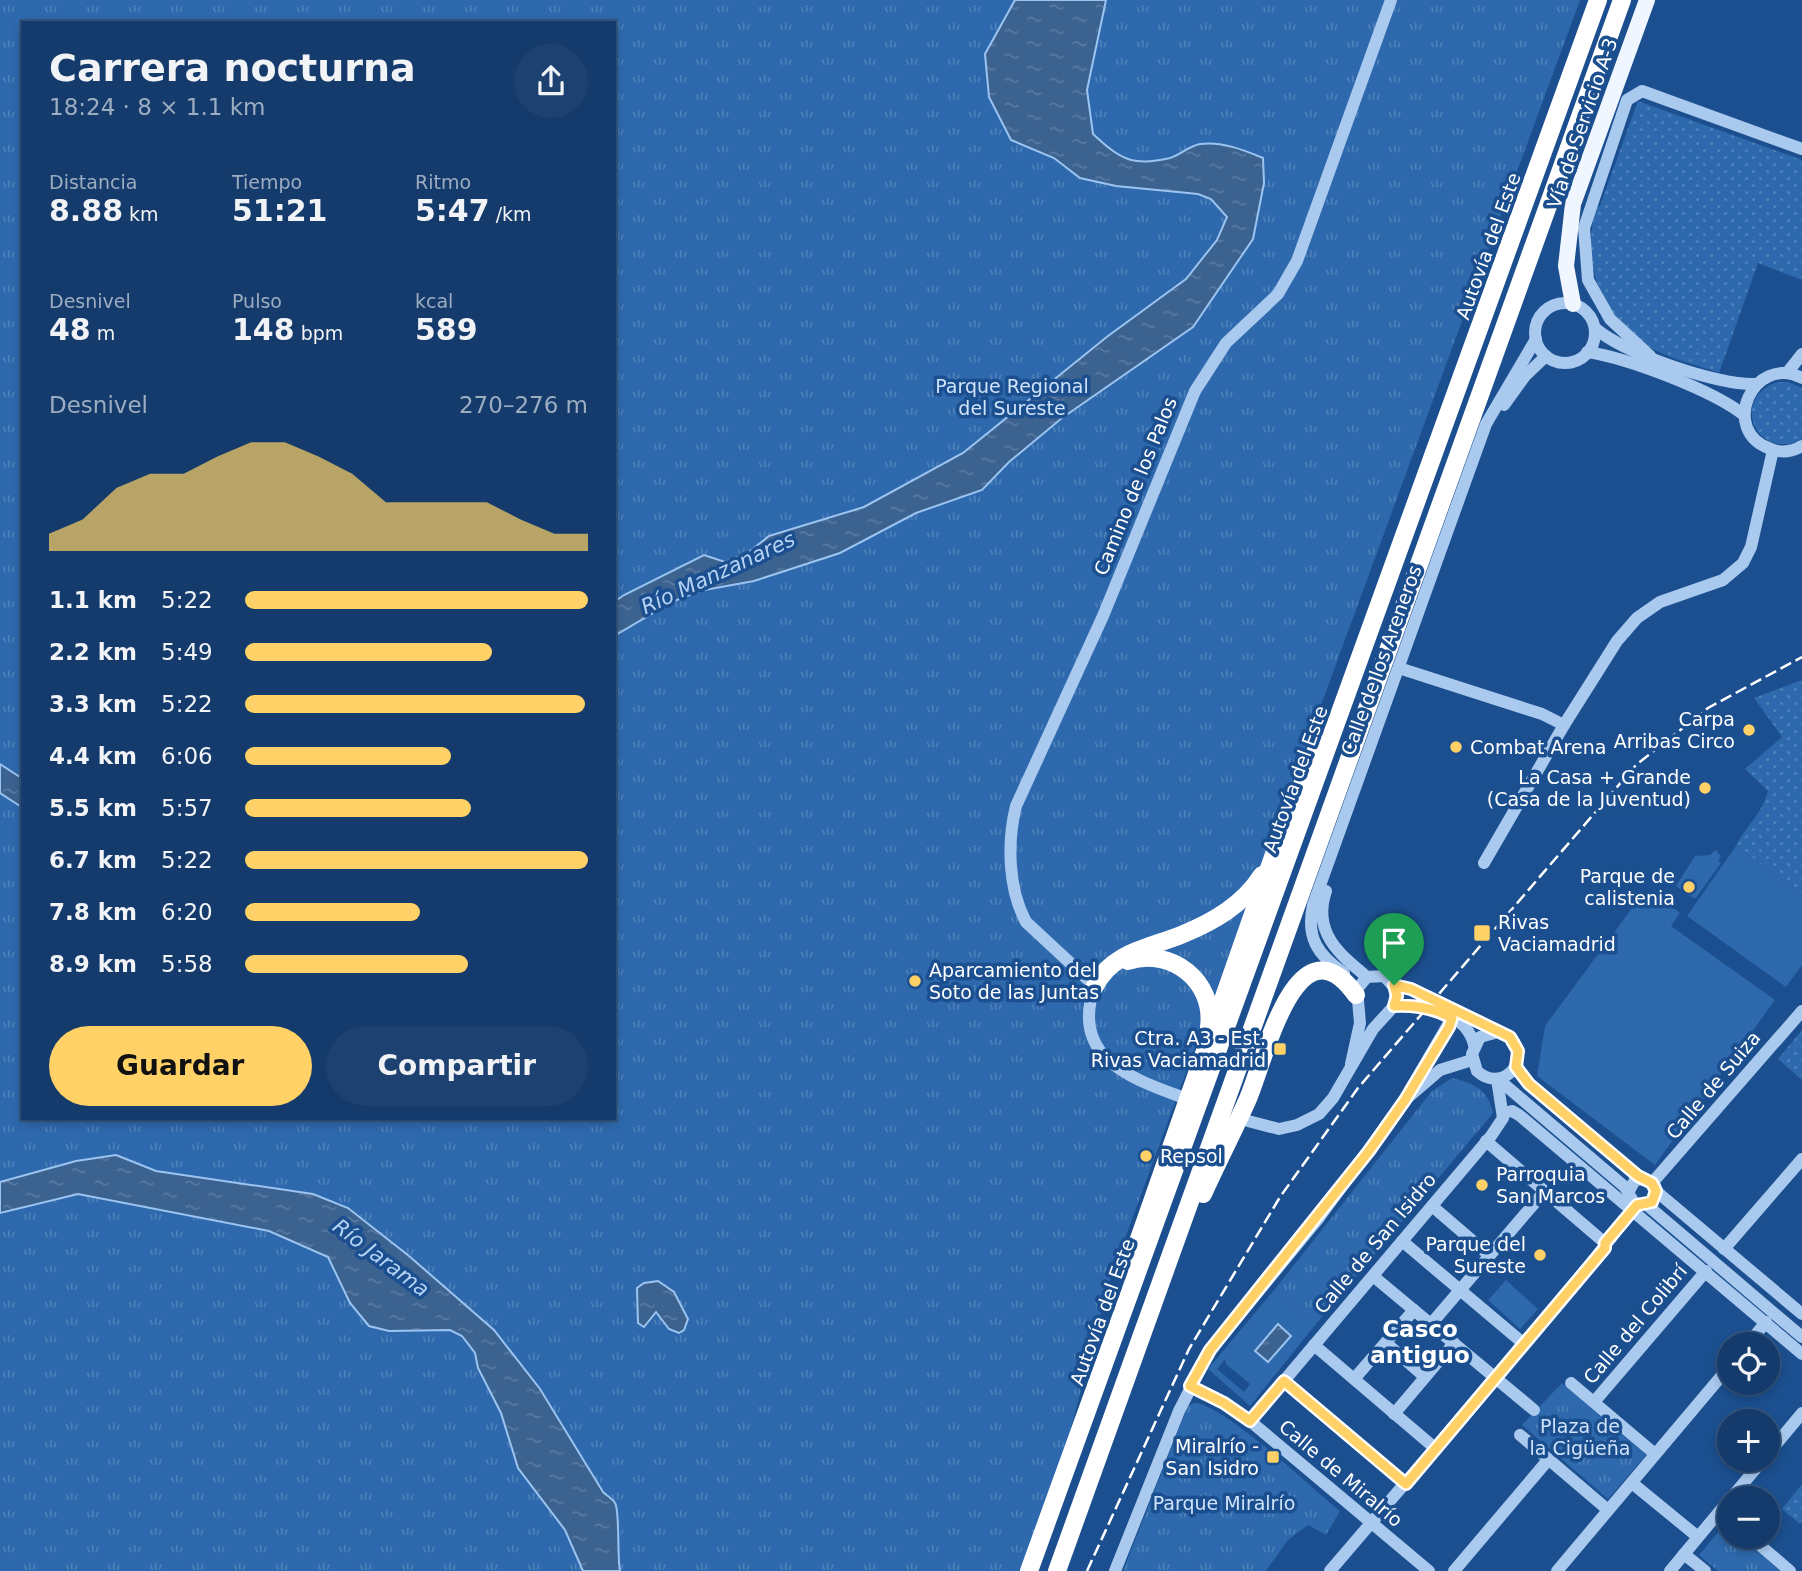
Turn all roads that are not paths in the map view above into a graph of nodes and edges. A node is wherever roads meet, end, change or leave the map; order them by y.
1 (1391, 0) edge
2 (1598, 0) edge
3 (1622, 0) edge
4 (1647, 0) edge
5 (1802, 149) edge
6 (1573, 304) junction
7 (1595, 328) junction
8 (1536, 339) junction
9 (1587, 352) junction
10 (1802, 354) edge
11 (1546, 356) junction
12 (1650, 356) junction
13 (1787, 373) junction
14 (1802, 378) edge
15 (1756, 384) junction
16 (1744, 415) junction
17 (1802, 446) edge
18 (1773, 450) junction
19 (1357, 666) junction
20 (1405, 670) junction
21 (1564, 725) junction
22 (1273, 856) junction
23 (1484, 863) dead end
24 (1367, 977) junction
25 (1394, 985) junction
26 (1095, 986) junction
27 (1358, 997) junction
28 (1390, 1010) junction
29 (1802, 1011) edge
30 (1452, 1018) junction
31 (1498, 1032) junction
32 (1474, 1045) junction
33 (1205, 1051) junction
34 (1472, 1060) junction
35 (1351, 1064) junction
36 (1516, 1067) junction
37 (1498, 1079) junction
38 (1179, 1096) dead end
39 (1405, 1100) junction
40 (1503, 1113) junction
41 (1248, 1121) dead end
42 (1486, 1141) junction
43 (1802, 1159) edge
44 (1650, 1184) junction
45 (1629, 1191) junction
46 (1544, 1192) junction
47 (1432, 1206) junction
48 (1640, 1207) junction
49 (1402, 1241) junction
50 (1605, 1243) junction
51 (1174, 1246) junction
52 (1724, 1249) junction
53 (1489, 1255) junction
54 (1706, 1271) junction
55 (1373, 1276) junction
56 (1459, 1290) junction
57 (1414, 1310) junction
58 (1802, 1314) edge
59 (1766, 1322) junction
60 (1431, 1324) junction
61 (1758, 1332) edge
62 (1802, 1337) edge
63 (1386, 1343) junction
64 (1454, 1343) junction
65 (1524, 1344) junction
66 (1314, 1345) junction
67 (1802, 1354) edge
68 (1425, 1377) junction
69 (1495, 1378) junction
70 (1354, 1379) junction
71 (1284, 1381) junction
72 (1717, 1381) edge
73 (1571, 1382) dead end
74 (1190, 1386) junction
75 (1594, 1402) junction
76 (1534, 1410) dead end
77 (1802, 1413) edge
78 (1394, 1414) junction
79 (1085, 1416) junction
80 (1250, 1421) junction
81 (1520, 1435) dead end
82 (1780, 1440) edge
83 (1436, 1449) junction
84 (1656, 1454) junction
85 (1548, 1460) junction
86 (1753, 1472) edge
87 (1632, 1483) junction
88 (1406, 1484) junction
89 (1741, 1486) edge
90 (1608, 1510) junction
91 (1717, 1521) edge
92 (1371, 1523) junction
93 (1698, 1537) junction
94 (1764, 1549) edge
95 (1684, 1554) junction
96 (1029, 1571) edge
97 (1057, 1571) edge
98 (1115, 1571) edge
99 (1330, 1571) edge
100 (1429, 1571) edge
101 (1454, 1571) edge
102 (1557, 1571) edge
103 (1670, 1571) edge
104 (1704, 1571) edge
105 (1790, 1571) edge

1 - 26 street, Camino de los Palos
2 - 19 highway, Autovía del Este
3 - 51 highway
4 - 6 main road, Vía de Servicio A-3
5 - 12 street
6 - 7 street
6 - 8 street
7 - 9 street
7 - 12 street
8 - 11 street
8 - 27 street, Calle de los Areneros
9 - 11 street
9 - 16 street
10 - 13 street
11 - 20 street, Calle de los Areneros
12 - 15 street
13 - 14 street
13 - 15 street
15 - 16 street
16 - 18 street
17 - 18 street
18 - 21 street
19 - 22 highway
19 - 79 highway, Autovía del Este
20 - 21 street
20 - 24 street, Calle de los Areneros
21 - 23 street
22 - 26 highway
22 - 33 highway
24 - 25 street
24 - 27 street
25 - 28 street
25 - 31 street
26 - 33 highway
26 - 38 street
27 - 28 street
27 - 35 street
27 - 51 highway
28 - 30 street
28 - 35 street
29 - 44 street, Calle de Suiza
30 - 32 street
30 - 39 street
31 - 32 street
31 - 36 street
32 - 34 street
33 - 79 highway
34 - 37 street
34 - 39 street
35 - 41 street
36 - 37 street
36 - 44 street
37 - 40 street
37 - 45 street
39 - 74 street
40 - 42 street, Calle de San Isidro
40 - 48 street
42 - 46 street
42 - 47 street, Calle de San Isidro
43 - 52 street
44 - 45 street
44 - 48 street
44 - 52 street
45 - 48 street
46 - 50 street
46 - 53 street
47 - 49 street, Calle de San Isidro
47 - 53 street
48 - 50 street
48 - 54 street
48 - 62 street
49 - 55 street, Calle de San Isidro
49 - 56 street
50 - 65 street
51 - 97 highway
52 - 58 street
53 - 56 street
54 - 59 street
54 - 75 street, Calle del Colibrí
55 - 57 street
55 - 66 street, Calle de San Isidro
56 - 60 street
56 - 65 street
57 - 60 street
57 - 63 street
59 - 61 street
59 - 67 street
60 - 64 street
63 - 68 street
63 - 70 street
64 - 68 street
64 - 69 street
65 - 69 street
66 - 70 street
66 - 71 street, Calle de San Isidro
68 - 78 street
69 - 76 street
69 - 83 street
70 - 78 street
71 - 80 street, Calle de San Isidro
71 - 88 street
72 - 84 street
73 - 75 street
74 - 80 street, Calle de Miralrío
74 - 98 street
75 - 84 street
77 - 82 street
78 - 83 street
79 - 96 highway, Autovía del Este
80 - 92 street, Calle de Miralrío
81 - 85 street
83 - 88 street
84 - 87 street
85 - 90 street
85 - 101 street
86 - 89 street
87 - 90 street
87 - 93 street
88 - 92 street
90 - 102 street
91 - 93 street
92 - 99 street
92 - 100 street, Calle de Miralrío
93 - 95 street
94 - 105 street
95 - 103 street
95 - 104 street

